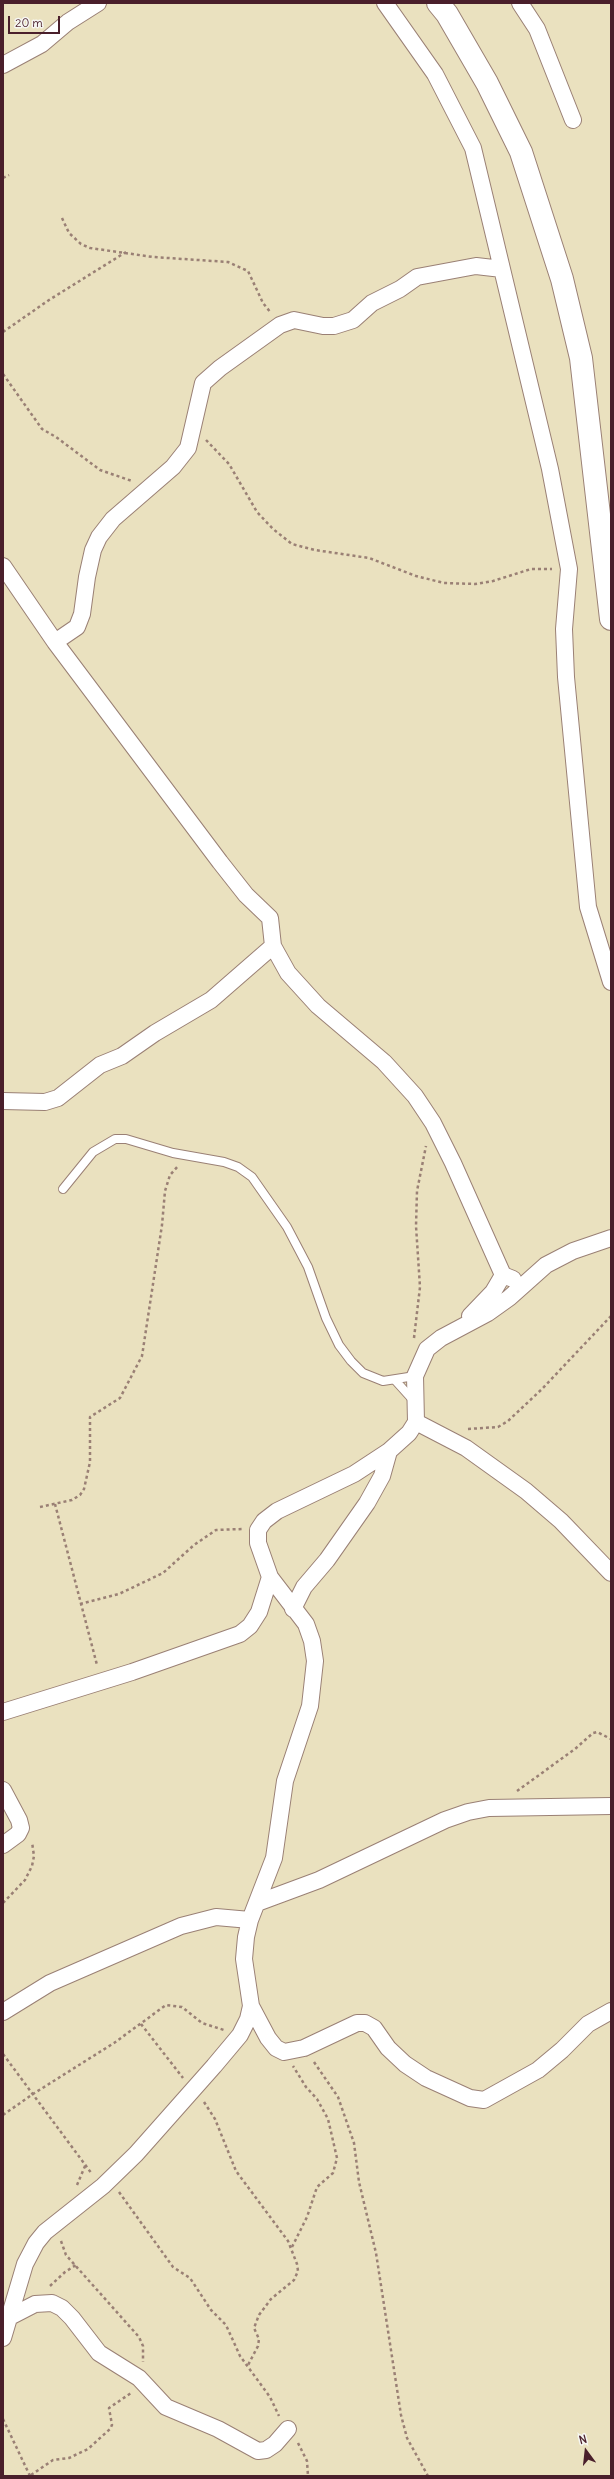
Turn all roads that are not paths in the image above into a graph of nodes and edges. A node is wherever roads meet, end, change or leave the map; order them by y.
1 (98, 3) edge
2 (385, 3) edge
3 (438, 3) edge
4 (520, 3) edge
5 (3, 65) edge
6 (572, 120) dead end
7 (502, 269) junction
8 (3, 566) edge
9 (611, 619) edge
10 (55, 642) junction
11 (273, 946) junction
12 (611, 982) edge
13 (3, 1101) edge
14 (63, 1189) dead end
15 (611, 1238) edge
16 (503, 1276) junction
17 (529, 1279) junction
18 (464, 1326) junction
19 (416, 1372) junction
20 (396, 1380) junction
21 (416, 1406) junction
22 (416, 1422) junction
23 (389, 1451) junction
24 (611, 1573) edge
25 (270, 1577) junction
26 (293, 1609) junction
27 (3, 1712) edge
28 (3, 1790) edge
29 (611, 1806) edge
30 (3, 1845) edge
31 (257, 1903) junction
32 (250, 1920) junction
33 (251, 2006) junction
34 (611, 2011) edge
35 (3, 2012) edge
36 (6, 2319) edge
37 (3, 2338) edge
38 (288, 2429) road end

1 - 5 street
2 - 7 street
3 - 9 highway
4 - 6 street
7 - 10 street
7 - 12 street
8 - 10 street
10 - 11 street
11 - 13 street
11 - 16 street
14 - 20 lane
15 - 17 street
16 - 17 street
16 - 18 street
17 - 18 street
18 - 19 street
19 - 20 lane
19 - 21 street
20 - 21 lane
21 - 22 street
22 - 23 street
22 - 24 street
23 - 25 street
23 - 26 street
25 - 26 street
25 - 27 street
26 - 31 street
28 - 30 street
29 - 31 street
31 - 32 street
32 - 33 street
32 - 35 street
33 - 34 street
33 - 36 street
36 - 37 street
36 - 38 street

